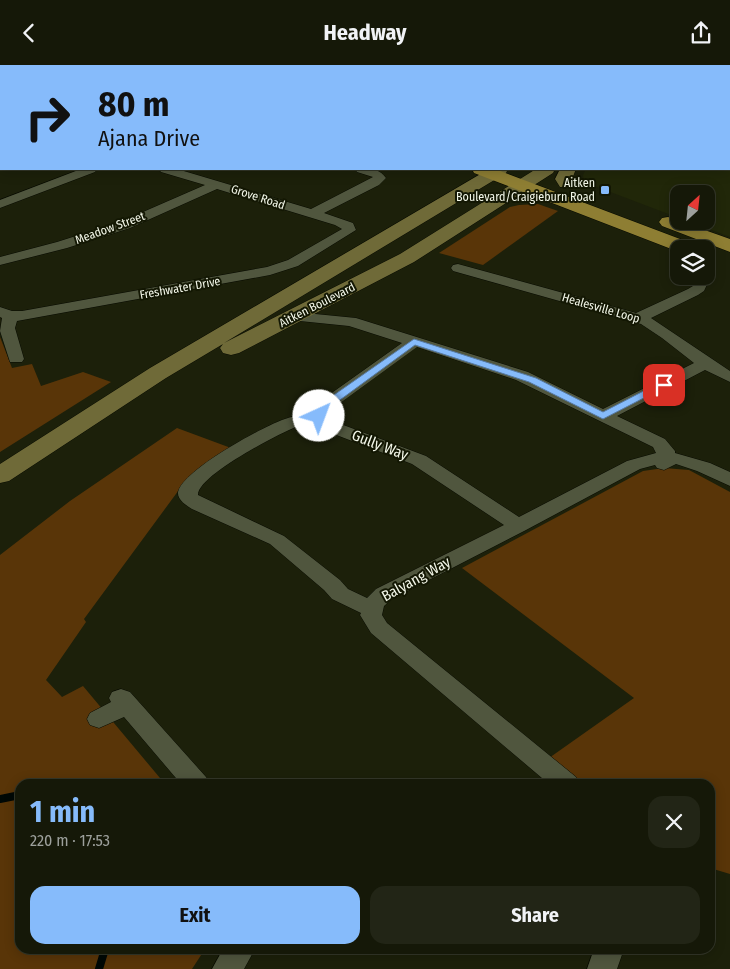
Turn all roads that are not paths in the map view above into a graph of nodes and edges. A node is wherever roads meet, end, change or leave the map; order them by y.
1 (88, 170) edge
2 (168, 170) edge
3 (364, 170) edge
4 (491, 170) edge
5 (463, 174) dead end
6 (567, 176) edge
7 (527, 179) edge
8 (216, 184) junction
9 (454, 196) junction
10 (582, 199) junction
11 (0, 204) edge
12 (312, 214) junction
13 (655, 217) dead end
14 (350, 228) joint
15 (670, 240) edge
16 (730, 246) edge
17 (715, 258) edge
18 (0, 261) edge
19 (730, 264) edge
20 (458, 268) dead end
21 (700, 285) edge
22 (336, 295) junction
23 (5, 314) edge
24 (295, 317) junction
25 (638, 318) junction
26 (351, 321) junction
27 (414, 342) junction
28 (16, 359) dead end
29 (706, 363) junction
30 (730, 377) edge
31 (319, 416) junction
32 (603, 416) junction
33 (77, 424) junction
34 (663, 460) junction
35 (0, 475) edge
36 (730, 480) edge
37 (730, 484) edge
38 (519, 526) junction
39 (375, 604) junction
40 (98, 719) dead end
41 (193, 779) edge
42 (561, 779) edge
43 (237, 954) edge
44 (607, 954) edge
45 (227, 969) edge
46 (602, 969) edge

1 - 11 street
2 - 8 street, Grove Road
3 - 12 street
4 - 7 main road
4 - 9 main road, Aitken Boulevard
5 - 9 main road
6 - 7 main road
6 - 10 main road
7 - 10 main road
7 - 22 main road, Aitken Boulevard
8 - 12 street, Grove Road
8 - 18 street, Meadow Street
9 - 33 main road, Aitken Boulevard
10 - 15 main road
12 - 14 street, Grove Road
13 - 16 main road
14 - 23 street, Freshwater Drive
17 - 19 main road
20 - 25 street, Healesville Loop
21 - 25 street
22 - 24 main road, Aitken Boulevard
22 - 26 street
23 - 28 street
24 - 26 street
24 - 33 main road, Aitken Boulevard
25 - 29 street, Healesville Loop
26 - 27 street
27 - 31 street
27 - 32 street
29 - 30 street, Healesville Loop
29 - 32 street
31 - 38 street, Gully Way
31 - 39 street
32 - 34 street
33 - 35 main road, Aitken Boulevard
34 - 36 street, Balyang Way
34 - 37 street, Balyang Way
34 - 38 street, Balyang Way
38 - 39 street, Balyang Way
39 - 42 street, Balyang Way
40 - 41 street
43 - 45 street
44 - 46 street

